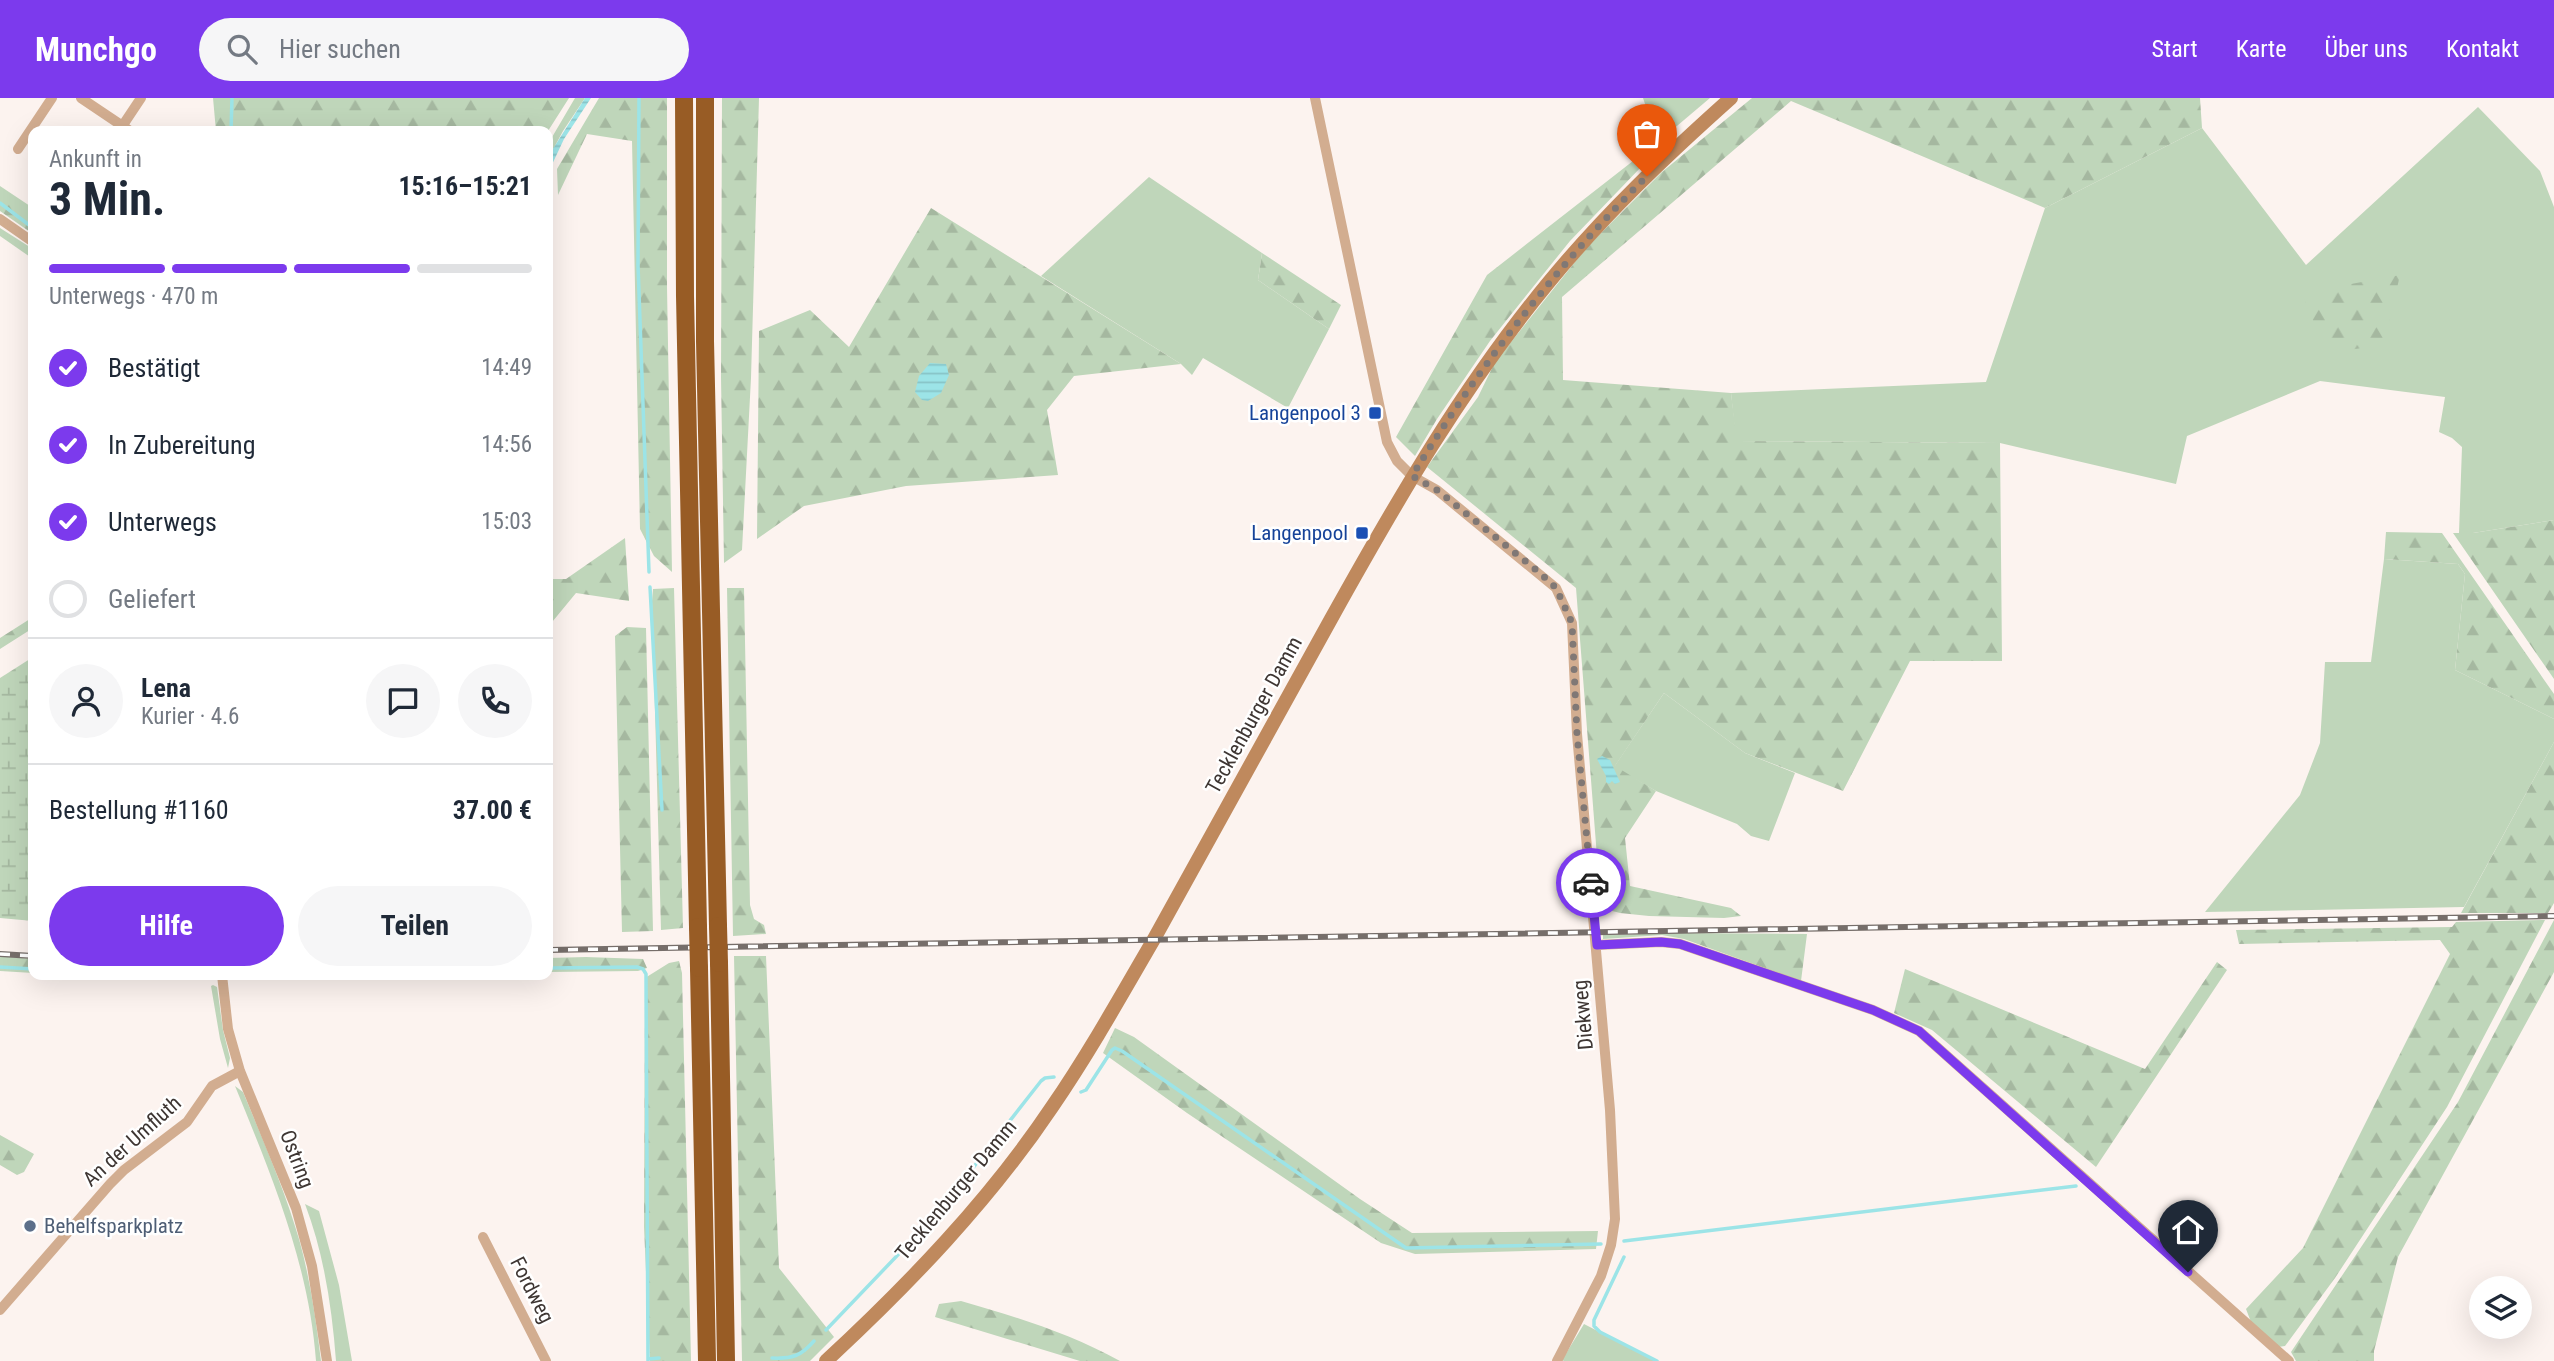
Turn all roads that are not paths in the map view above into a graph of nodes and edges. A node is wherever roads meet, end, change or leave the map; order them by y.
1 (52, 98) edge
2 (80, 98) edge
3 (141, 98) edge
4 (684, 98) edge
5 (705, 98) edge
6 (1315, 98) edge
7 (1731, 98) edge
8 (33, 126) edge
9 (118, 126) edge
10 (126, 126) edge
11 (28, 134) edge
12 (18, 149) dead end
13 (0, 219) edge
14 (28, 239) edge
15 (1412, 476) junction
16 (1597, 945) junction
17 (223, 980) edge
18 (240, 1071) junction
19 (483, 1237) dead end
20 (0, 1310) edge
21 (2283, 1359) edge
22 (327, 1361) edge
23 (546, 1361) edge
24 (707, 1361) edge
25 (726, 1361) edge
26 (826, 1361) edge
27 (1556, 1361) edge

1 - 8 street
2 - 9 street
3 - 10 street
4 - 24 highway, bridge
5 - 25 highway, bridge
6 - 15 street
7 - 15 main road, Tecklenburger Damm
11 - 12 street
13 - 14 street
15 - 16 street, Diekweg
15 - 26 main road, Tecklenburger Damm
16 - 21 street
16 - 27 street, Diekweg
17 - 18 street, Ostring
18 - 20 street, An der Umfluth
18 - 22 street, Ostring
19 - 23 street, Fordweg

